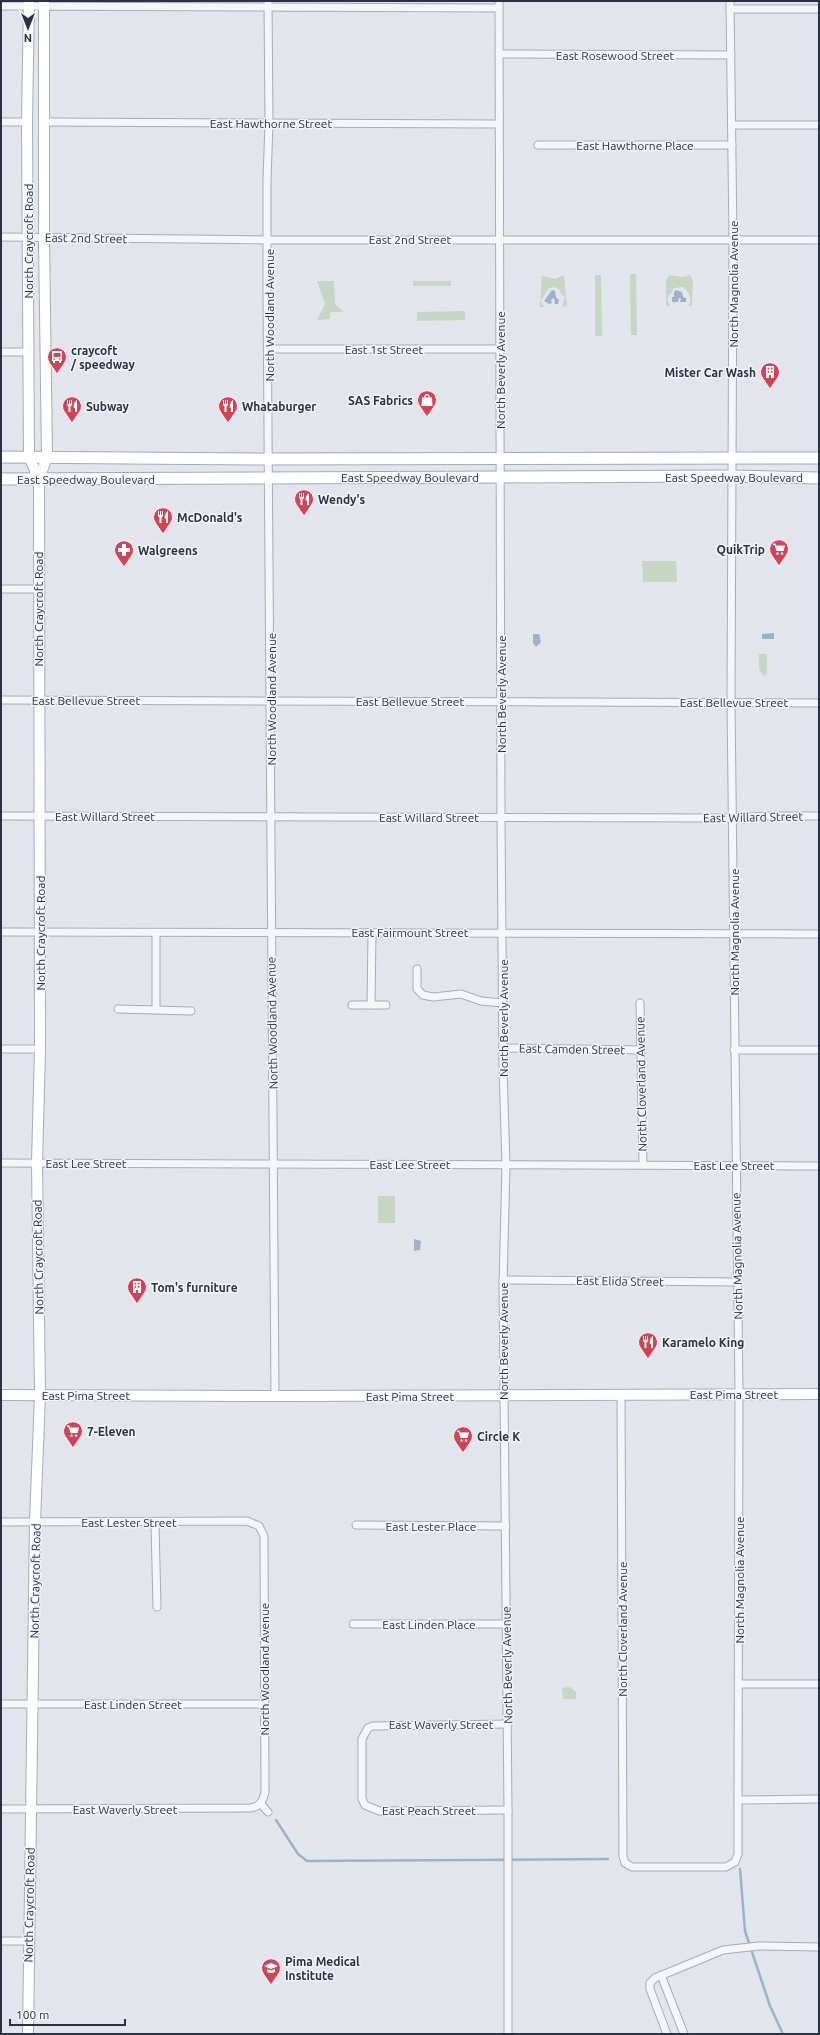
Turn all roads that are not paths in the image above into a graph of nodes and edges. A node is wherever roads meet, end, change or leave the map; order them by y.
1 (730, 1) edge
2 (28, 4) edge
3 (44, 4) edge
4 (268, 4) edge
5 (499, 4) edge
6 (1, 6) edge
7 (730, 9) junction
8 (819, 9) edge
9 (500, 54) junction
10 (731, 55) junction
11 (1, 122) edge
12 (27, 122) junction
13 (44, 122) junction
14 (269, 123) junction
15 (498, 124) junction
16 (732, 125) junction
17 (819, 125) edge
18 (538, 145) dead end
19 (732, 145) junction
20 (1, 237) edge
21 (28, 237) junction
22 (44, 238) junction
23 (499, 239) junction
24 (269, 240) junction
25 (733, 240) junction
26 (819, 240) edge
27 (269, 349) junction
28 (500, 349) junction
29 (1, 352) edge
30 (28, 352) junction
31 (1, 457) edge
32 (29, 457) junction
33 (732, 457) junction
34 (47, 458) junction
35 (500, 458) junction
36 (819, 458) edge
37 (270, 459) junction
38 (732, 476) junction
39 (500, 477) junction
40 (270, 478) junction
41 (819, 478) edge
42 (1, 479) edge
43 (39, 479) junction
44 (1, 589) edge
45 (38, 589) junction
46 (1, 700) edge
47 (39, 700) junction
48 (271, 701) junction
49 (501, 701) junction
50 (731, 702) junction
51 (819, 703) edge
52 (1, 816) edge
53 (40, 816) junction
54 (819, 816) edge
55 (272, 817) junction
56 (501, 818) junction
57 (733, 818) junction
58 (1, 932) edge
59 (39, 932) junction
60 (503, 932) junction
61 (156, 933) junction
62 (271, 933) junction
63 (372, 933) junction
64 (819, 934) edge
65 (734, 935) junction
66 (417, 969) dead end
67 (503, 1003) junction
68 (640, 1003) dead end
69 (352, 1005) dead end
70 (386, 1005) dead end
71 (371, 1006) junction
72 (118, 1009) dead end
73 (156, 1010) junction
74 (191, 1011) dead end
75 (503, 1048) junction
76 (1, 1049) edge
77 (40, 1049) junction
78 (641, 1050) junction
79 (734, 1050) junction
80 (819, 1050) edge
81 (1, 1163) edge
82 (37, 1163) junction
83 (274, 1163) junction
84 (506, 1165) junction
85 (643, 1165) junction
86 (735, 1166) junction
87 (819, 1166) edge
88 (503, 1280) junction
89 (737, 1282) junction
90 (738, 1394) junction
91 (819, 1394) edge
92 (1, 1395) edge
93 (40, 1395) junction
94 (621, 1395) junction
95 (275, 1396) junction
96 (504, 1396) junction
97 (1, 1522) edge
98 (36, 1522) junction
99 (155, 1523) junction
100 (260, 1524) joint
101 (356, 1525) dead end
102 (506, 1526) junction
103 (157, 1607) dead end
104 (352, 1624) dead end
105 (506, 1624) junction
106 (739, 1684) junction
107 (819, 1684) edge
108 (1, 1704) edge
109 (264, 1704) junction
110 (33, 1705) junction
111 (508, 1724) junction
112 (363, 1768) joint
113 (819, 1799) edge
114 (738, 1800) junction
115 (260, 1804) junction
116 (1, 1809) edge
117 (30, 1809) junction
118 (508, 1810) junction
119 (268, 1812) dead end
120 (735, 1862) joint
121 (1, 1941) edge
122 (28, 1941) junction
123 (819, 1947) edge
124 (661, 1975) junction
125 (28, 2034) edge
126 (508, 2034) edge
127 (668, 2034) edge
128 (684, 2034) edge

1 - 7 street, North Magnolia Avenue
2 - 3 street
2 - 6 street
2 - 12 main road, North Craycroft Road
3 - 4 street
3 - 13 main road, North Craycroft Road
4 - 5 street
4 - 14 street, North Woodland Avenue
5 - 9 street, North Beverly Avenue
7 - 8 street
7 - 10 street, North Magnolia Avenue
9 - 10 street, East Rosewood Street
9 - 15 street, North Beverly Avenue
10 - 16 street, North Magnolia Avenue
11 - 12 street
12 - 21 main road, North Craycroft Road
13 - 14 street, East Hawthorne Street
13 - 22 main road, North Craycroft Road
14 - 15 street, East Hawthorne Street
14 - 24 street, North Woodland Avenue
15 - 23 street, North Beverly Avenue
16 - 17 street
16 - 19 street, North Magnolia Avenue
18 - 19 street, East Hawthorne Place
19 - 25 street, North Magnolia Avenue
20 - 21 street, East 2nd Street
21 - 22 street, East 2nd Street
21 - 30 main road, North Craycroft Road
22 - 24 street, East 2nd Street
22 - 34 main road, North Craycroft Road
23 - 24 street, East 2nd Street
23 - 25 street, East 2nd Street
23 - 28 street, North Beverly Avenue
24 - 27 street, North Woodland Avenue
25 - 26 street, East 2nd Street
25 - 33 street, North Magnolia Avenue
27 - 28 street, East 1st Street
27 - 37 street, North Woodland Avenue
28 - 35 street, North Beverly Avenue
29 - 30 street
30 - 32 main road, North Craycroft Road
31 - 32 main road, East Speedway Boulevard
32 - 34 main road, East Speedway Boulevard
32 - 43 main road, North Craycroft Road
33 - 35 main road, East Speedway Boulevard
33 - 36 main road, East Speedway Boulevard
33 - 38 street, North Magnolia Avenue
34 - 37 main road, East Speedway Boulevard
34 - 43 main road, North Craycroft Road
35 - 37 main road, East Speedway Boulevard
35 - 39 street, North Beverly Avenue
37 - 40 street, North Woodland Avenue
38 - 39 main road, East Speedway Boulevard
38 - 41 main road, East Speedway Boulevard
38 - 50 street, North Magnolia Avenue
39 - 40 main road, East Speedway Boulevard
39 - 49 street, North Beverly Avenue
40 - 43 main road, East Speedway Boulevard
40 - 48 street, North Woodland Avenue
42 - 43 main road, East Speedway Boulevard
43 - 45 main road, North Craycroft Road
44 - 45 street
45 - 47 main road, North Craycroft Road
46 - 47 street, East Bellevue Street
47 - 48 street, East Bellevue Street
47 - 53 main road, North Craycroft Road
48 - 49 street, East Bellevue Street
48 - 55 street, North Woodland Avenue
49 - 50 street, East Bellevue Street
49 - 56 street, North Beverly Avenue
50 - 51 street, East Bellevue Street
50 - 57 street, North Magnolia Avenue
52 - 53 street, East Willard Street
53 - 55 street, East Willard Street
53 - 59 main road, North Craycroft Road
54 - 57 street, East Willard Street
55 - 56 street, East Willard Street
55 - 62 street, North Woodland Avenue
56 - 57 street, East Willard Street
56 - 60 street, North Beverly Avenue
57 - 65 street, North Magnolia Avenue
58 - 59 street, East Fairmount Street
59 - 61 street, East Fairmount Street
59 - 77 main road, North Craycroft Road
60 - 63 street, East Fairmount Street
60 - 65 street, East Fairmount Street
60 - 67 street, North Beverly Avenue
61 - 62 street, East Fairmount Street
61 - 73 street
62 - 63 street, East Fairmount Street
62 - 83 street, North Woodland Avenue
63 - 71 street
64 - 65 street, East Fairmount Street
65 - 79 street, North Magnolia Avenue
66 - 67 street
67 - 75 street, North Beverly Avenue
68 - 78 street, North Cloverland Avenue
69 - 71 street
70 - 71 street
72 - 73 street
73 - 74 street
75 - 78 street, East Camden Street
75 - 84 street, North Beverly Avenue
76 - 77 street
77 - 82 main road, North Craycroft Road
78 - 85 street, North Cloverland Avenue
79 - 80 street
79 - 86 street, North Magnolia Avenue
81 - 82 street, East Lee Street
82 - 83 street, East Lee Street
82 - 93 main road, North Craycroft Road
83 - 84 street, East Lee Street
83 - 95 street, North Woodland Avenue
84 - 85 street, East Lee Street
84 - 88 street, North Beverly Avenue
85 - 86 street, East Lee Street
86 - 87 street, East Lee Street
86 - 89 street, North Magnolia Avenue
88 - 89 street, East Elida Street
88 - 96 street, North Beverly Avenue
89 - 90 street, North Magnolia Avenue
90 - 91 main road, East Pima Street
90 - 94 main road, East Pima Street
90 - 106 street, North Magnolia Avenue
92 - 93 main road, East Pima Street
93 - 95 main road, East Pima Street
93 - 98 main road, North Craycroft Road
94 - 96 main road, East Pima Street
94 - 120 street, North Cloverland Avenue
95 - 96 main road, East Pima Street
96 - 102 street, North Beverly Avenue
97 - 98 street, East Lester Street
98 - 99 street, East Lester Street
98 - 110 main road, North Craycroft Road
99 - 100 street, East Lester Street
99 - 103 street
100 - 109 street, North Woodland Avenue
101 - 102 street, East Lester Place
102 - 105 street, North Beverly Avenue
104 - 105 street, East Linden Place
105 - 111 street, North Beverly Avenue
106 - 107 street
106 - 114 street, North Magnolia Avenue
108 - 110 street, East Linden Street
109 - 110 street, East Linden Street
109 - 115 street, North Woodland Avenue
110 - 117 main road, North Craycroft Road
111 - 112 street, East Waverly Street
111 - 118 street, North Beverly Avenue
112 - 118 street, East Peach Street
113 - 114 street
114 - 120 street, North Magnolia Avenue
115 - 117 street, East Waverly Street
115 - 119 street
116 - 117 street, East Waverly Street
117 - 122 main road, North Craycroft Road
118 - 126 street, North Beverly Avenue
121 - 122 street
122 - 125 main road, North Craycroft Road
123 - 124 street
124 - 127 street
124 - 128 street

